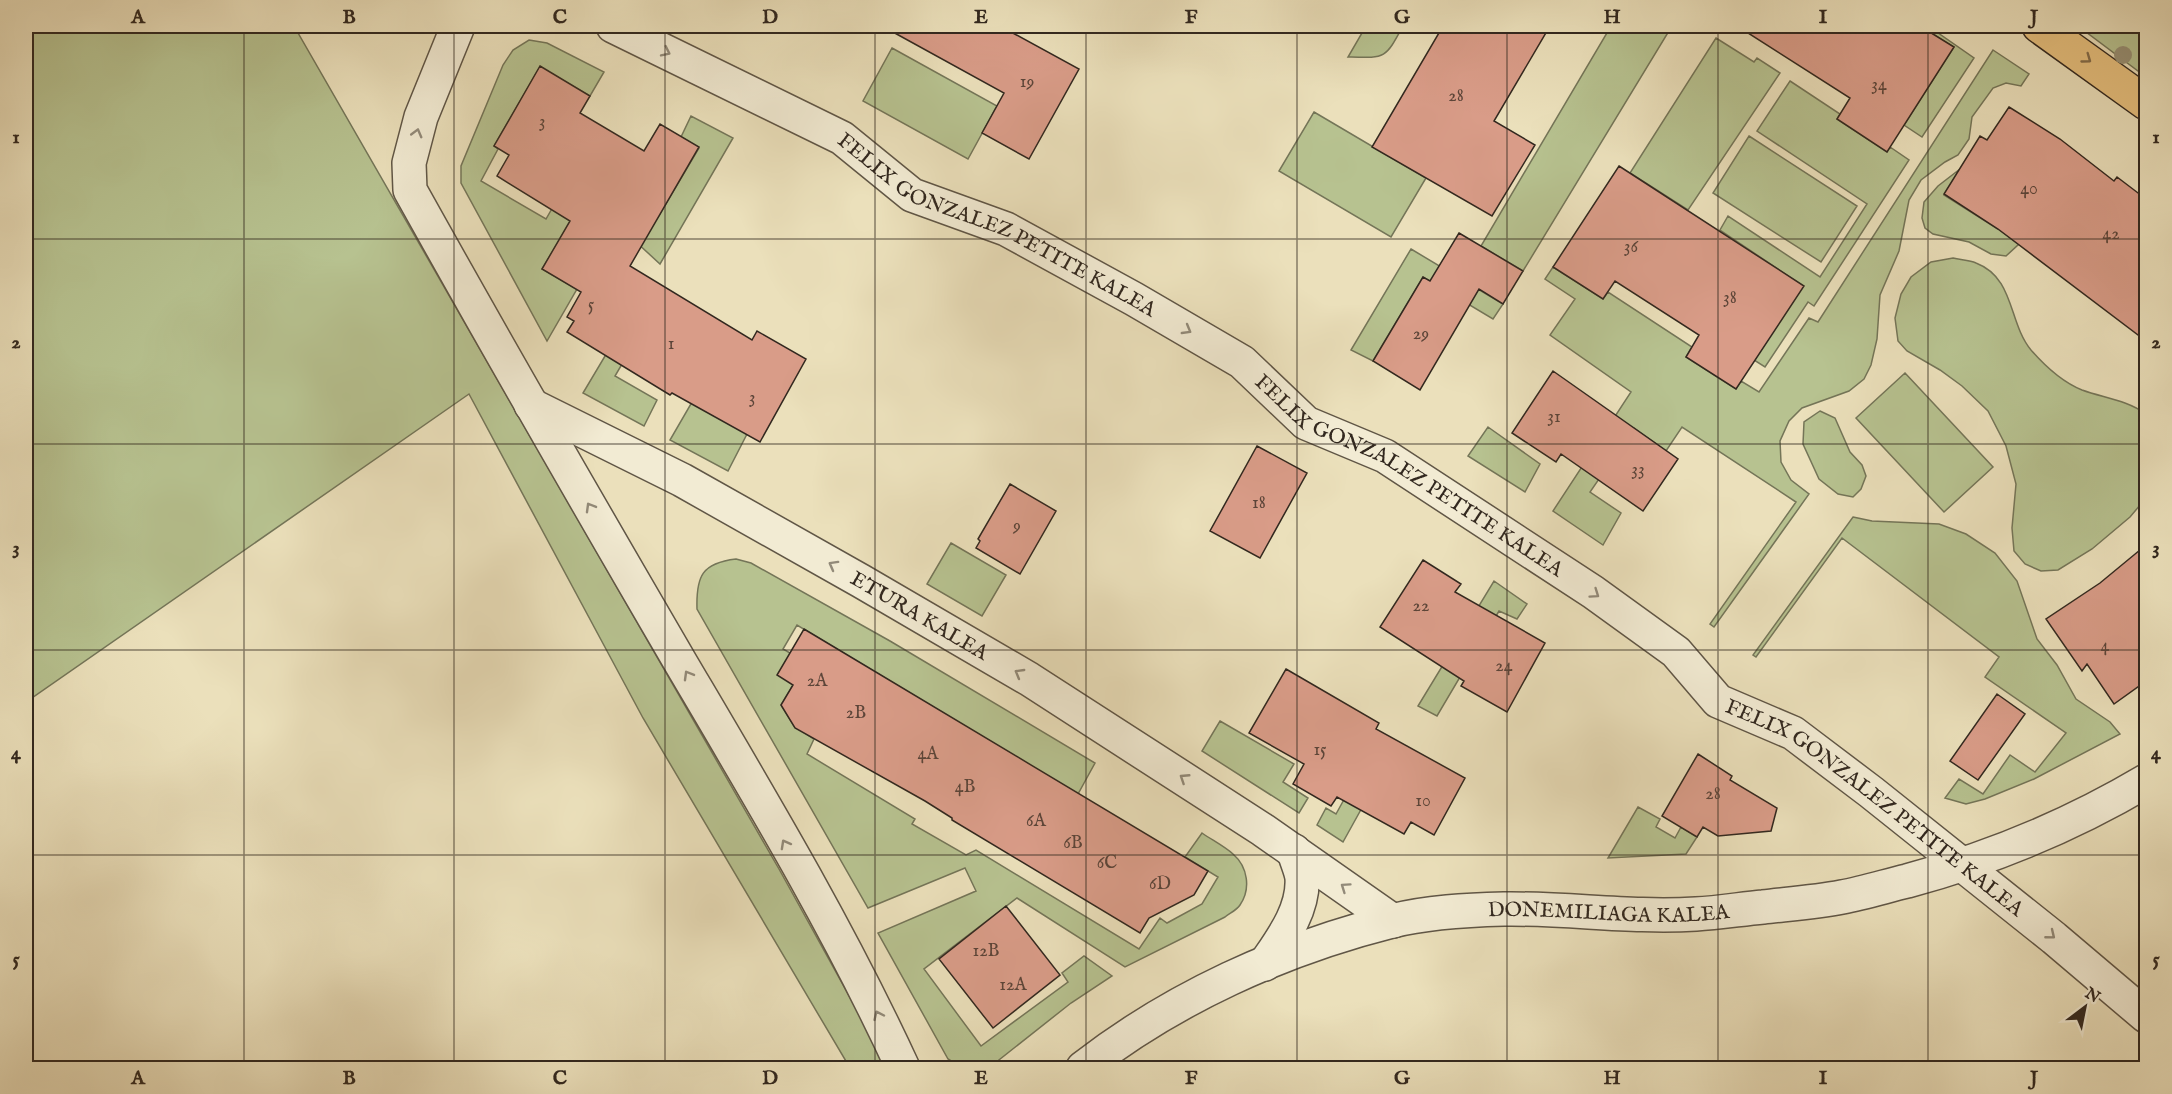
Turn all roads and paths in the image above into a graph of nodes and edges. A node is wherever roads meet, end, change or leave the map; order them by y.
1 (458, 26) edge
2 (613, 26) edge
3 (2039, 26) edge
4 (2146, 103) edge
5 (531, 405) junction
6 (2146, 781) edge
7 (1294, 851) junction
8 (1963, 866) junction
9 (1393, 921) junction
10 (1265, 964) junction
11 (2146, 1016) edge
12 (903, 1068) edge
13 (1083, 1068) edge

5 -> 1 street
2 -> 8 street, FELIX GONZALEZ PETITE KALEA
3 -> 4 main road
7 -> 5 street, ETURA KALEA
12 -> 5 street
6 - 8 street, DONEMILIAGA KALEA
9 -> 7 street, ETURA KALEA
7 - 10 street
8 - 9 street, DONEMILIAGA KALEA
8 -> 11 street, FELIX GONZALEZ PETITE KALEA
9 - 10 street, DONEMILIAGA KALEA
10 - 13 street, DONEMILIAGA KALEA

